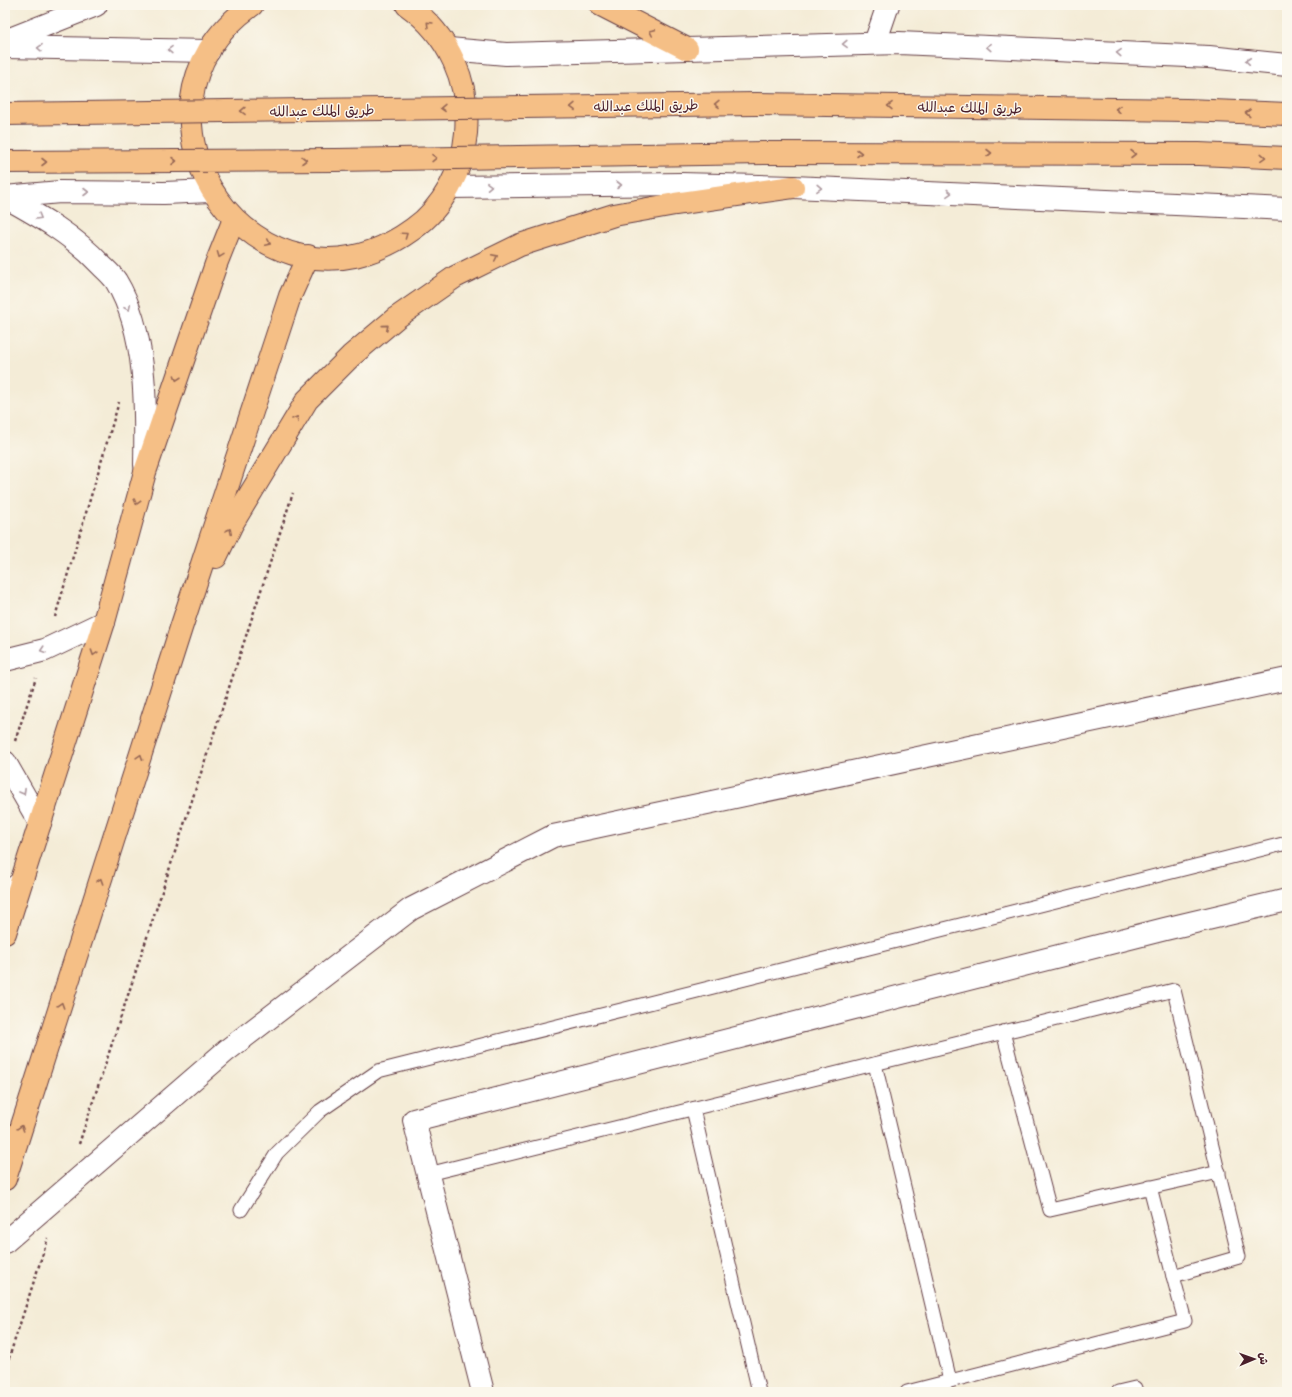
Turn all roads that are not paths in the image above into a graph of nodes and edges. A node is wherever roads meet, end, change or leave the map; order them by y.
1 (96, 5) edge
2 (252, 5) edge
3 (407, 5) edge
4 (601, 5) edge
5 (888, 5) edge
6 (5, 41) edge
7 (875, 43) junction
8 (5, 47) edge
9 (449, 49) junction
10 (687, 49) junction
11 (209, 51) junction
12 (1287, 65) edge
13 (5, 114) edge
14 (1287, 114) edge
15 (1287, 158) edge
16 (5, 162) edge
17 (450, 186) junction
18 (793, 187) junction
19 (211, 191) junction
20 (5, 197) edge
21 (1287, 209) edge
22 (234, 219) junction
23 (308, 256) junction
24 (145, 472) junction
25 (104, 622) junction
26 (181, 628) junction
27 (5, 660) edge
28 (1287, 679) edge
29 (6, 763) edge
30 (40, 823) junction
31 (1287, 843) edge
32 (23, 875) junction
33 (5, 888) edge
34 (1287, 900) edge
35 (5, 933) edge
36 (1003, 1032) junction
37 (875, 1064) junction
38 (693, 1109) junction
39 (1219, 1172) junction
40 (428, 1174) junction
41 (5, 1179) edge
42 (1150, 1187) junction
43 (241, 1210) dead end
44 (5, 1242) edge
45 (1173, 1276) junction
46 (950, 1381) junction
47 (483, 1392) edge
48 (759, 1392) edge
49 (907, 1392) edge
50 (1118, 1392) edge
51 (1136, 1392) edge

1 - 6 street
2 - 11 main road
9 -> 3 main road
10 -> 4 main road
5 - 7 street
7 -> 10 street
12 -> 7 street
11 -> 8 street
9 - 10 street
9 - 17 main road
11 - 19 main road
14 -> 13 main road, طريق الملك عبدالله, bridge
16 -> 15 main road, bridge
17 -> 18 street
23 -> 17 main road
18 -> 21 street
26 -> 18 main road
20 -> 19 street
19 - 22 main road
20 -> 24 street
22 -> 23 main road
22 -> 24 main road
23 - 26 main road
24 -> 25 main road
25 -> 27 street
25 -> 30 main road
41 -> 26 main road
28 - 44 street
29 -> 30 street
30 - 32 main road
31 - 43 lane
32 - 33 lane
32 - 35 main road
34 - 40 street
36 - 37 lane
36 - 39 lane
36 - 42 lane
37 - 38 lane
37 - 46 lane
38 - 40 lane
38 - 48 lane
39 - 42 lane
39 - 45 lane
40 - 47 street
42 - 45 lane
45 - 46 lane
46 - 49 lane
50 - 51 lane

